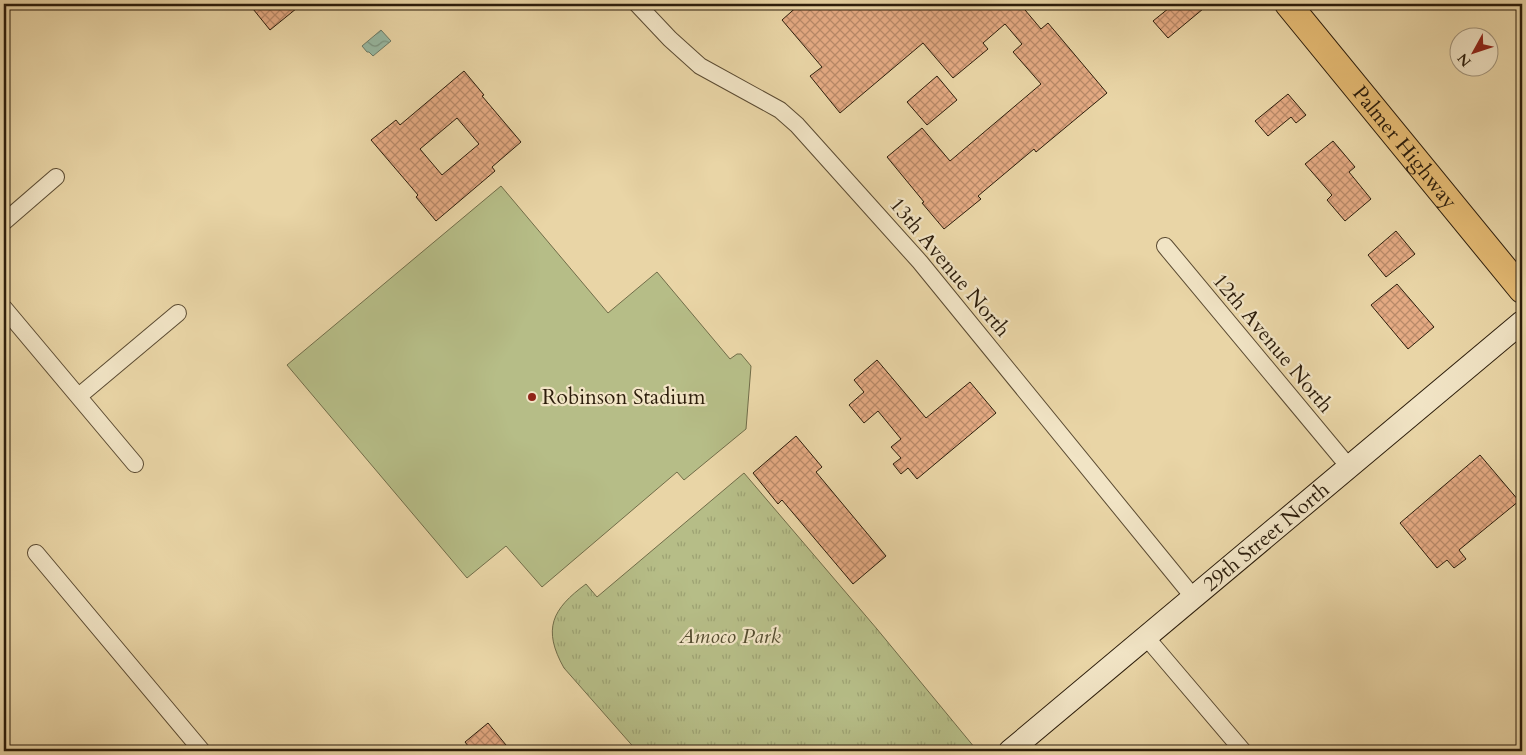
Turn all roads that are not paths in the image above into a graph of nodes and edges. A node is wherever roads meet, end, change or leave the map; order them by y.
1 (637, 4) edge
2 (1288, 4) edge
3 (56, 177) dead end
4 (4, 222) edge
5 (1165, 246) dead end
6 (1522, 290) edge
7 (4, 308) edge
8 (178, 313) dead end
9 (1522, 322) edge
10 (79, 396) junction
11 (135, 464) dead end
12 (1349, 467) junction
13 (36, 553) dead end
14 (1194, 598) junction
15 (1146, 637) junction
16 (202, 751) edge
17 (1010, 751) edge
18 (1243, 751) edge

1 - 14 street, 13th Avenue North
2 - 6 main road, Palmer Highway
3 - 4 street
5 - 12 street, 12th Avenue North
7 - 10 street
8 - 10 street
9 - 12 street, 29th Street North
10 - 11 street
12 - 14 street, 29th Street North
13 - 16 street
14 - 15 street, 29th Street North
15 - 17 street, 29th Street North
15 - 18 street

